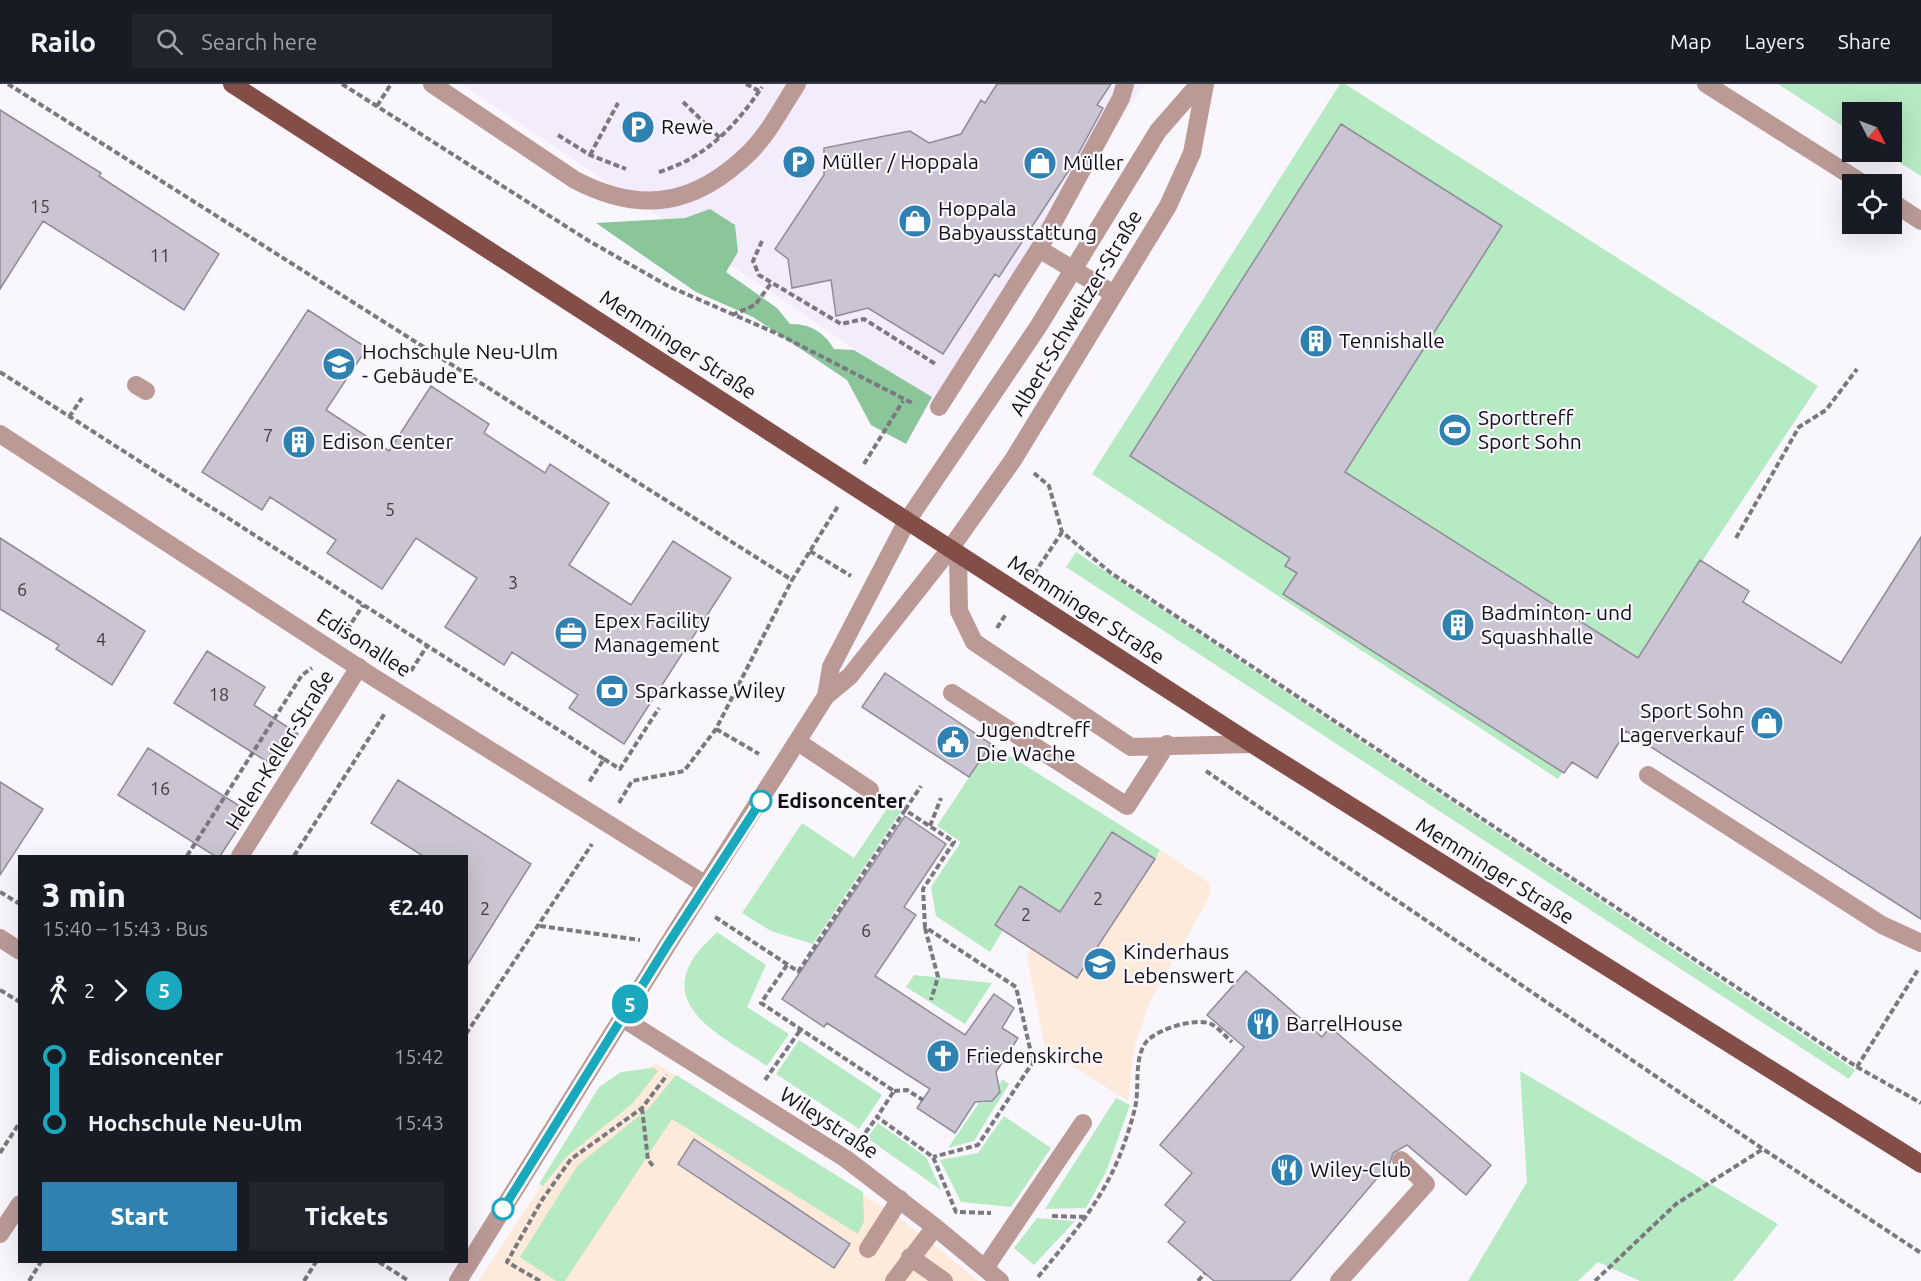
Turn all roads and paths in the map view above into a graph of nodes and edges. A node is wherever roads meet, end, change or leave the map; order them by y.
1 (8, 84) edge
2 (232, 84) edge
3 (342, 84) edge
4 (391, 84) edge
5 (432, 84) edge
6 (746, 84) edge
7 (764, 84) edge
8 (797, 84) edge
9 (1125, 84) edge
10 (1199, 84) edge
11 (1205, 84) edge
12 (1706, 84) edge
13 (759, 91) junction
14 (683, 102) dead end
15 (618, 103) dead end
16 (377, 106) junction
17 (552, 131) dead end
18 (720, 138) junction
19 (590, 155) junction
20 (628, 170) dead end
21 (648, 173) dead end
22 (1848, 174) edge
23 (1902, 209) edge
24 (1921, 221) edge
25 (762, 241) dead end
26 (1039, 249) junction
27 (1074, 270) junction
28 (772, 282) junction
29 (1114, 294) junction
30 (732, 315) junction
31 (1857, 369) dead end
32 (0, 372) edge
33 (958, 378) junction
34 (82, 398) dead end
35 (932, 407) joint
36 (69, 417) junction
37 (0, 434) edge
38 (1013, 460) junction
39 (907, 521) junction
40 (1736, 538) dead end
41 (810, 551) dead end
42 (954, 552) junction
43 (792, 580) junction
44 (427, 646) junction
45 (359, 667) junction
46 (302, 675) dead end
47 (398, 692) junction
48 (952, 693) dead end
49 (826, 696) junction
50 (660, 708) dead end
51 (716, 729) junction
52 (798, 742) junction
53 (1167, 744) junction
54 (1252, 744) junction
55 (761, 755) dead end
56 (604, 759) junction
57 (1648, 775) dead end
58 (589, 783) dead end
59 (921, 786) dead end
60 (870, 790) dead end
61 (941, 798) dead end
62 (905, 810) junction
63 (605, 823) junction
64 (930, 826) junction
65 (188, 855) edge
66 (241, 855) edge
67 (295, 855) edge
68 (706, 885) junction
69 (0, 892) edge
70 (18, 903) edge
71 (694, 903) junction
72 (540, 926) junction
73 (925, 927) junction
74 (0, 938) edge
75 (1921, 943) edge
76 (668, 944) junction
77 (18, 950) edge
78 (787, 965) junction
79 (1921, 965) edge
80 (0, 990) edge
81 (931, 1000) dead end
82 (18, 1001) edge
83 (621, 1018) junction
84 (801, 1029) junction
85 (468, 1031) edge
86 (1232, 1042) dead end
87 (682, 1056) junction
88 (1857, 1067) junction
89 (894, 1091) junction
90 (752, 1099) junction
91 (923, 1100) dead end
92 (1921, 1103) edge
93 (642, 1108) junction
94 (1083, 1123) dead end
95 (18, 1125) edge
96 (1763, 1149) junction
97 (0, 1153) edge
98 (933, 1157) junction
99 (1401, 1161) dead end
100 (1921, 1164) edge
101 (655, 1168) dead end
102 (900, 1199) junction
103 (18, 1207) edge
104 (956, 1212) dead end
105 (935, 1227) junction
106 (0, 1234) edge
107 (868, 1249) dead end
108 (1921, 1253) edge
109 (910, 1257) junction
110 (40, 1263) edge
111 (315, 1263) edge
112 (381, 1263) edge
113 (985, 1268) junction
114 (1205, 1273) dead end
115 (1038, 1277) dead end
116 (29, 1281) edge
117 (304, 1281) edge
118 (409, 1281) edge
119 (458, 1281) edge
120 (540, 1281) edge
121 (894, 1281) edge
122 (945, 1281) edge
123 (1000, 1281) edge
124 (1198, 1281) edge
125 (1339, 1281) edge
126 (1595, 1281) edge

1 - 43 path
2 - 39 main road, Memminger Straße
3 - 16 path
4 - 16 path
5 - 8 street
6 - 13 path
7 - 13 path
9 - 26 street
10 - 27 street, Albert-Schweitzer-Straße
11 - 29 street, Albert-Schweitzer-Straße
12 - 22 street
13 - 18 path
14 - 18 path
15 - 19 path
16 - 30 path
17 - 19 path
18 - 21 path
19 - 20 path
23 - 24 street
25 - 28 path
26 - 27 street
26 - 33 street
27 - 29 street
27 - 39 street, Albert-Schweitzer-Straße
28 - 30 path
28 - 33 path
29 - 38 street, Albert-Schweitzer-Straße
30 - 35 path
31 - 40 path
32 - 36 path
33 - 35 street
34 - 36 path
36 - 44 path
37 - 45 street, Edisonallee
38 - 42 street, Albert-Schweitzer-Straße
38 - 88 path
39 - 42 main road, Memminger Straße
39 - 49 street, Albert-Schweitzer-Straße
41 - 43 path
42 - 49 street, Albert-Schweitzer-Straße
42 - 53 street
42 - 54 main road, Memminger Straße
43 - 51 path
44 - 47 path
44 - 56 path
45 - 47 street, Edisonallee
45 - 66 street, Helen-Keller-Straße
46 - 65 path
47 - 63 street, Edisonallee
47 - 67 path
48 - 53 street
49 - 52 street
50 - 56 path
51 - 55 path
51 - 63 path
52 - 60 street
52 - 68 street
53 - 54 street
53 - 96 path
54 - 100 main road, Memminger Straße
56 - 58 path
57 - 75 street
59 - 62 path
61 - 64 path
62 - 64 path
62 - 78 path
63 - 68 street, Edisonallee
63 - 72 path
64 - 73 path
68 - 71 street
69 - 70 path
71 - 76 street
71 - 78 path
72 - 76 path
72 - 85 path
73 - 81 path
73 - 98 path
74 - 77 street
76 - 83 street
78 - 84 path
79 - 88 path
80 - 82 path
83 - 87 street, Wileystraße
83 - 119 street
84 - 89 path
84 - 90 path
86 - 115 path
87 - 90 street, Wileystraße
87 - 93 path
88 - 92 path
89 - 91 path
89 - 98 path
90 - 102 street, Wileystraße
93 - 101 path
93 - 120 path
94 - 113 street
95 - 97 path
96 - 108 path
96 - 126 path
98 - 104 path
99 - 125 street
102 - 105 street, Wileystraße
102 - 107 street
103 - 106 street
105 - 109 street
105 - 113 street, Wileystraße
109 - 121 street
109 - 122 street
110 - 116 path
111 - 117 path
112 - 118 path
113 - 123 street, Wileystraße
114 - 124 path

